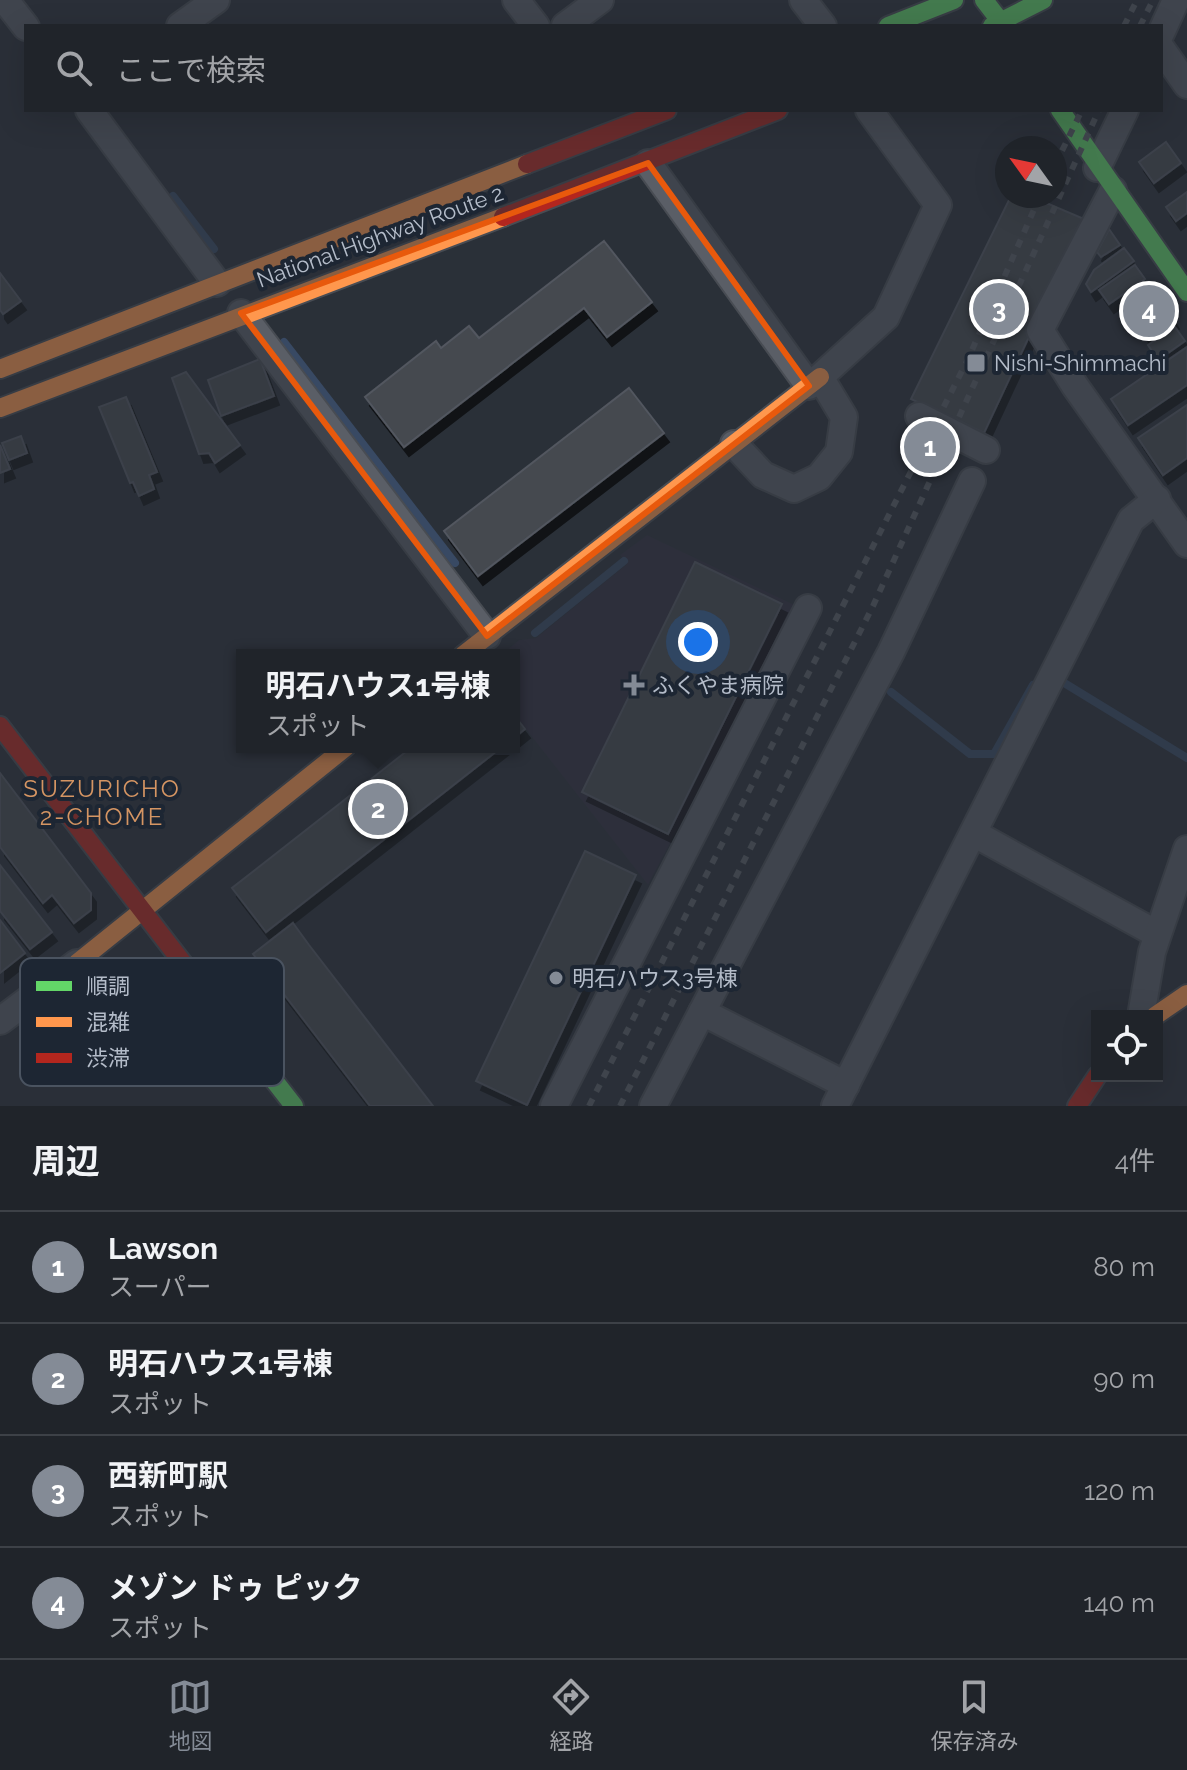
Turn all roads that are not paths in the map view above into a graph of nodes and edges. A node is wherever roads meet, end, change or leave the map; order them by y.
1 (5, 0) edge
2 (216, 0) edge
3 (516, 0) edge
4 (600, 0) edge
5 (803, 0) edge
6 (954, 0) edge
7 (984, 0) edge
8 (1043, 0) edge
9 (1176, 0) edge
10 (24, 24) edge
11 (183, 24) edge
12 (534, 24) edge
13 (568, 24) edge
14 (821, 24) edge
15 (893, 24) edge
16 (998, 24) edge
17 (1001, 24) edge
18 (1163, 29) edge
19 (1163, 51) edge
20 (1187, 85) edge
21 (90, 112) edge
22 (656, 112) edge
23 (773, 112) edge
24 (870, 112) edge
25 (1061, 112) edge
26 (1124, 112) edge
27 (610, 120) edge
28 (648, 163) junction
29 (1097, 168) junction
30 (1113, 190) junction
31 (217, 283) junction
32 (1187, 292) edge
33 (241, 313) junction
34 (0, 369) edge
35 (814, 381) junction
36 (0, 408) edge
37 (934, 419) dead end
38 (734, 444) junction
39 (986, 450) dead end
40 (972, 481) dead end
41 (1157, 499) junction
42 (1187, 544) edge
43 (808, 608) dead end
44 (487, 636) junction
45 (471, 649) edge
46 (0, 726) edge
47 (338, 753) edge
48 (975, 834) junction
49 (1187, 849) edge
50 (140, 909) junction
51 (1157, 934) junction
52 (83, 958) edge
53 (178, 958) edge
54 (1187, 994) edge
55 (20, 1006) edge
56 (1142, 1010) edge
57 (1163, 1010) edge
58 (702, 1012) junction
59 (0, 1021) edge
60 (1093, 1082) edge
61 (278, 1086) edge
62 (841, 1096) edge
63 (294, 1106) edge
64 (554, 1106) edge
65 (653, 1106) edge
66 (1077, 1106) edge

1 - 10 street
2 - 11 street
3 - 12 street
4 - 13 street
5 - 14 street
6 - 15 main road
7 - 16 main road
8 - 17 main road
9 - 18 street
19 - 20 street
21 - 31 street
22 - 27 main road, National Highway Route 2
23 - 28 main road, National Highway Route 2
24 - 35 street
25 - 29 main road
26 - 29 street
27 - 31 main road, National Highway Route 2
28 - 33 main road, National Highway Route 2
28 - 35 street
29 - 30 main road
30 - 32 main road
30 - 41 street
31 - 34 main road, National Highway Route 2
33 - 36 main road, National Highway Route 2
33 - 44 street
35 - 38 main road
35 - 38 street
37 - 39 street
38 - 44 main road
40 - 58 street
41 - 42 street
41 - 48 street
43 - 64 street
44 - 45 main road
46 - 50 main road
47 - 50 main road
48 - 51 street
48 - 62 street
49 - 51 street
50 - 52 main road
50 - 53 main road
51 - 56 street
54 - 57 main road
55 - 59 street
58 - 62 street
58 - 65 street
60 - 66 main road
61 - 63 main road

